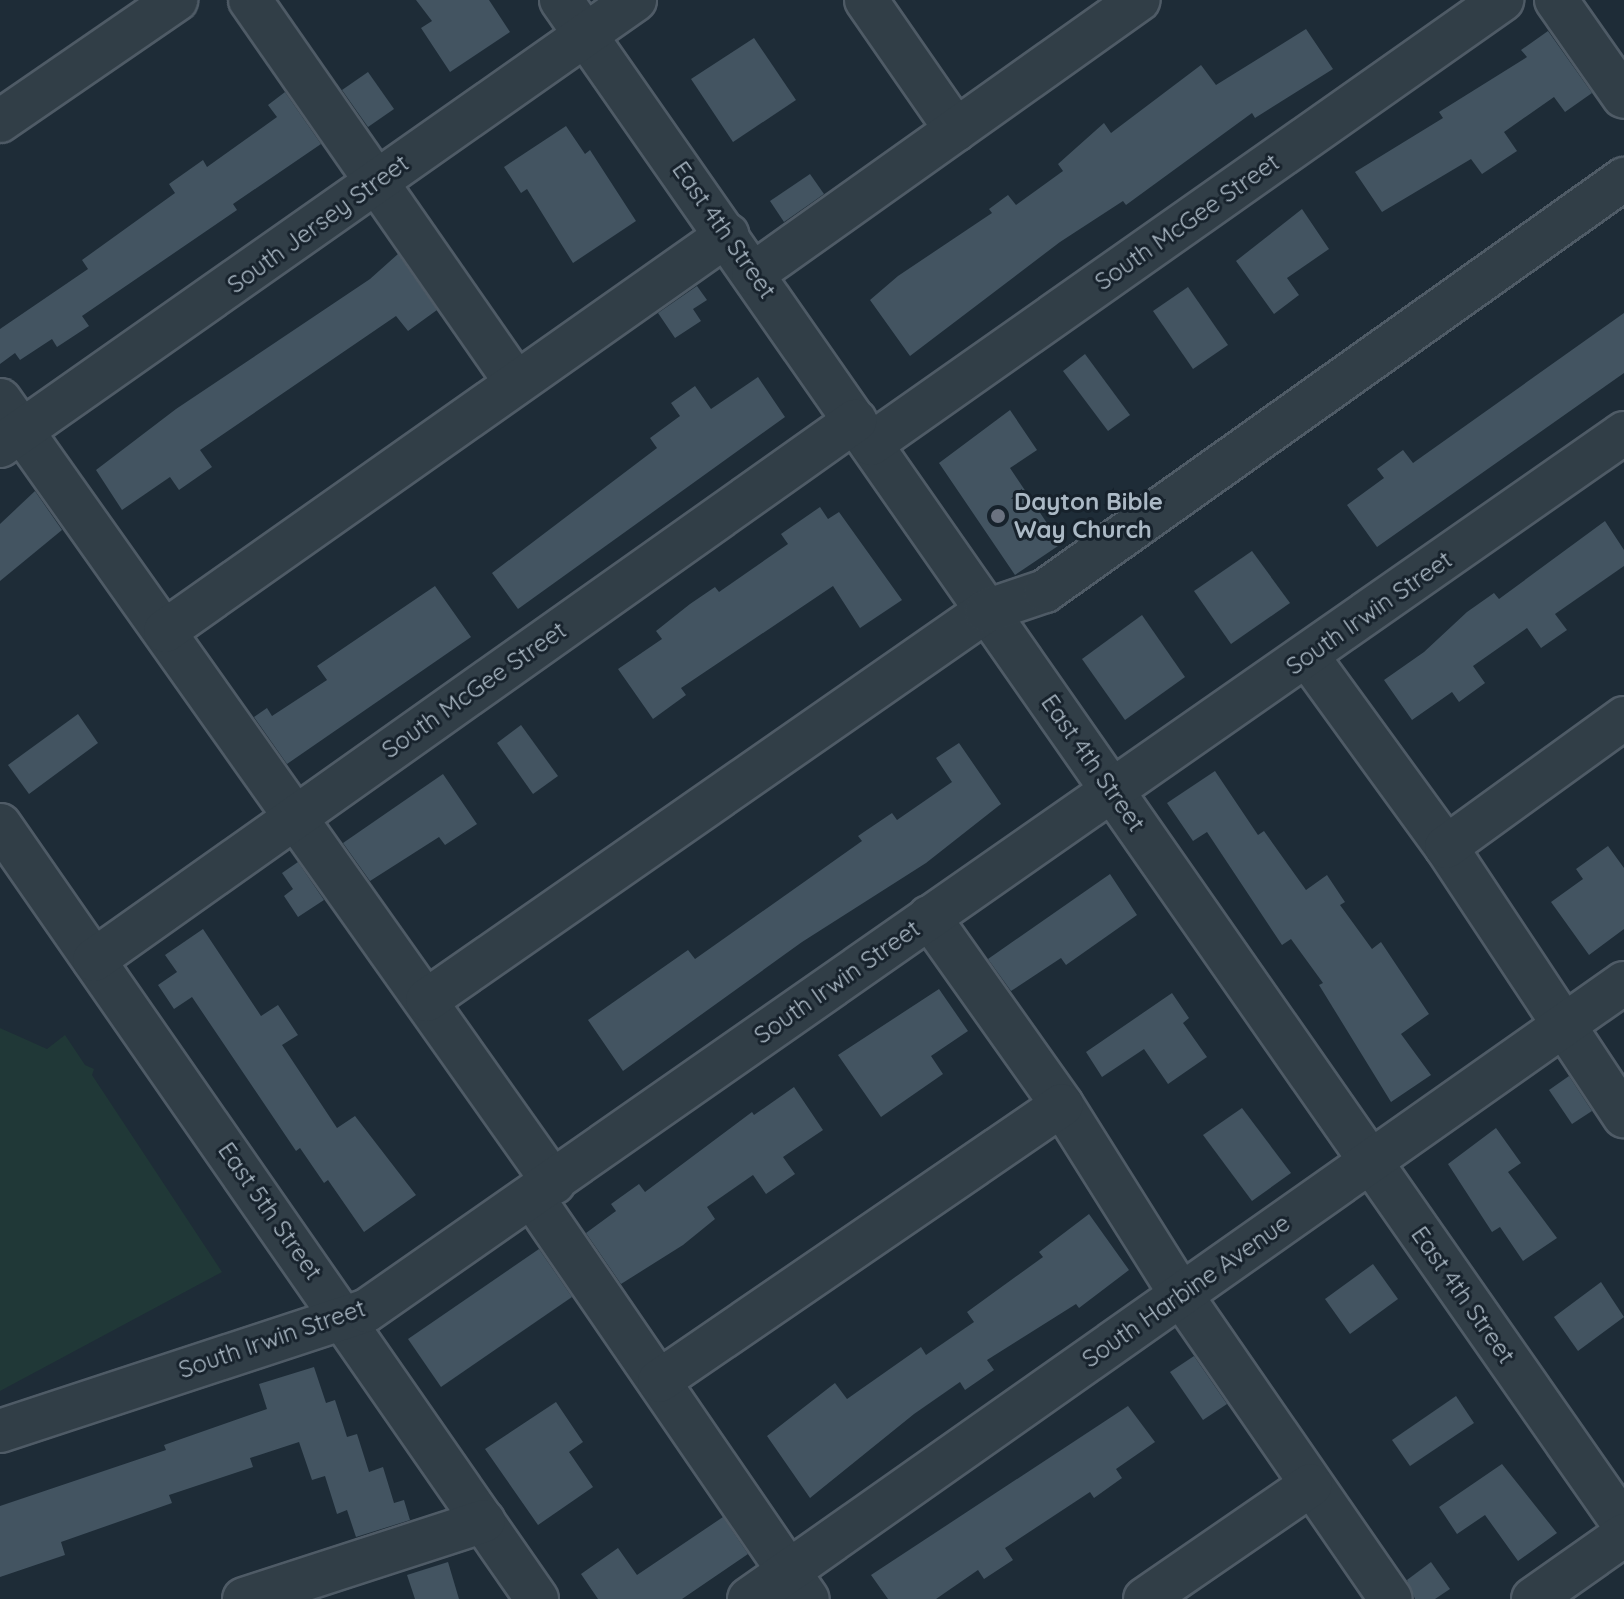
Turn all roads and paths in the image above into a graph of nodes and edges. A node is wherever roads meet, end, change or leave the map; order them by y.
1 (176, 0) edge
2 (250, 0) edge
3 (561, 0) edge
4 (635, 0) edge
5 (866, 0) edge
6 (1138, 0) edge
7 (1502, 0) edge
8 (1556, 0) edge
9 (586, 35) junction
10 (1624, 97) edge
11 (0, 121) edge
12 (956, 130) junction
13 (1624, 179) edge
14 (376, 182) junction
15 (727, 235) junction
16 (753, 274) junction
17 (515, 381) junction
18 (7, 426) edge
19 (863, 432) junction
20 (1624, 433) edge
21 (986, 611) junction
22 (165, 631) junction
23 (1308, 657) junction
24 (1624, 718) edge
25 (1113, 790) junction
26 (298, 815) junction
27 (0, 825) edge
28 (1446, 847) junction
29 (929, 917) junction
30 (94, 960) junction
31 (1624, 983) edge
32 (427, 1000) junction
33 (1561, 1026) junction
34 (1062, 1105) junction
35 (1624, 1116) edge
36 (1369, 1161) junction
37 (544, 1190) junction
38 (1181, 1295) junction
39 (345, 1320) junction
40 (659, 1381) junction
41 (0, 1431) edge
42 (1311, 1485) junction
43 (484, 1521) junction
44 (1624, 1525) edge
45 (1624, 1535) edge
46 (798, 1586) edge
47 (244, 1599) edge
48 (537, 1599) edge
49 (749, 1599) edge
50 (1145, 1599) edge
51 (1391, 1599) edge
52 (1533, 1599) edge

1 - 11 street
2 - 14 street
3 - 9 street, East 4th Street
4 - 9 street, South Jersey Street
5 - 12 street
6 - 12 street
7 - 19 street, South McGee Street
8 - 10 street
9 - 14 street, South Jersey Street
9 - 15 street, East 4th Street
12 - 16 street
13 - 21 street
14 - 17 street
14 - 18 street, South Jersey Street
15 - 16 street, East 4th Street
15 - 17 street
16 - 19 street, East 4th Street
17 - 22 street
18 - 22 street
19 - 21 street, East 4th Street
19 - 26 street, South McGee Street
20 - 23 street, South Irwin Street
21 - 25 street, East 4th Street
21 - 32 street
22 - 26 street
23 - 25 street, South Irwin Street
23 - 28 street
24 - 28 street
25 - 29 street, South Irwin Street
25 - 36 street, East 4th Street
26 - 30 street, South McGee Street
26 - 32 street
27 - 30 street, East 5th Street
28 - 33 street
29 - 34 street
29 - 37 street, South Irwin Street
30 - 39 street, East 5th Street
31 - 33 street, South Harbine Avenue
32 - 37 street
33 - 35 street
33 - 36 street, South Harbine Avenue
34 - 38 street
34 - 40 street
36 - 38 street, South Harbine Avenue
36 - 44 street, East 4th Street
37 - 39 street, South Irwin Street
37 - 40 street
38 - 42 street
38 - 46 street, South Harbine Avenue
39 - 41 street, South Irwin Street
39 - 43 street, East 5th Street
40 - 46 street
42 - 50 street
42 - 51 street
43 - 47 street
43 - 48 street, East 5th Street
45 - 52 street
46 - 49 street, South Harbine Avenue

